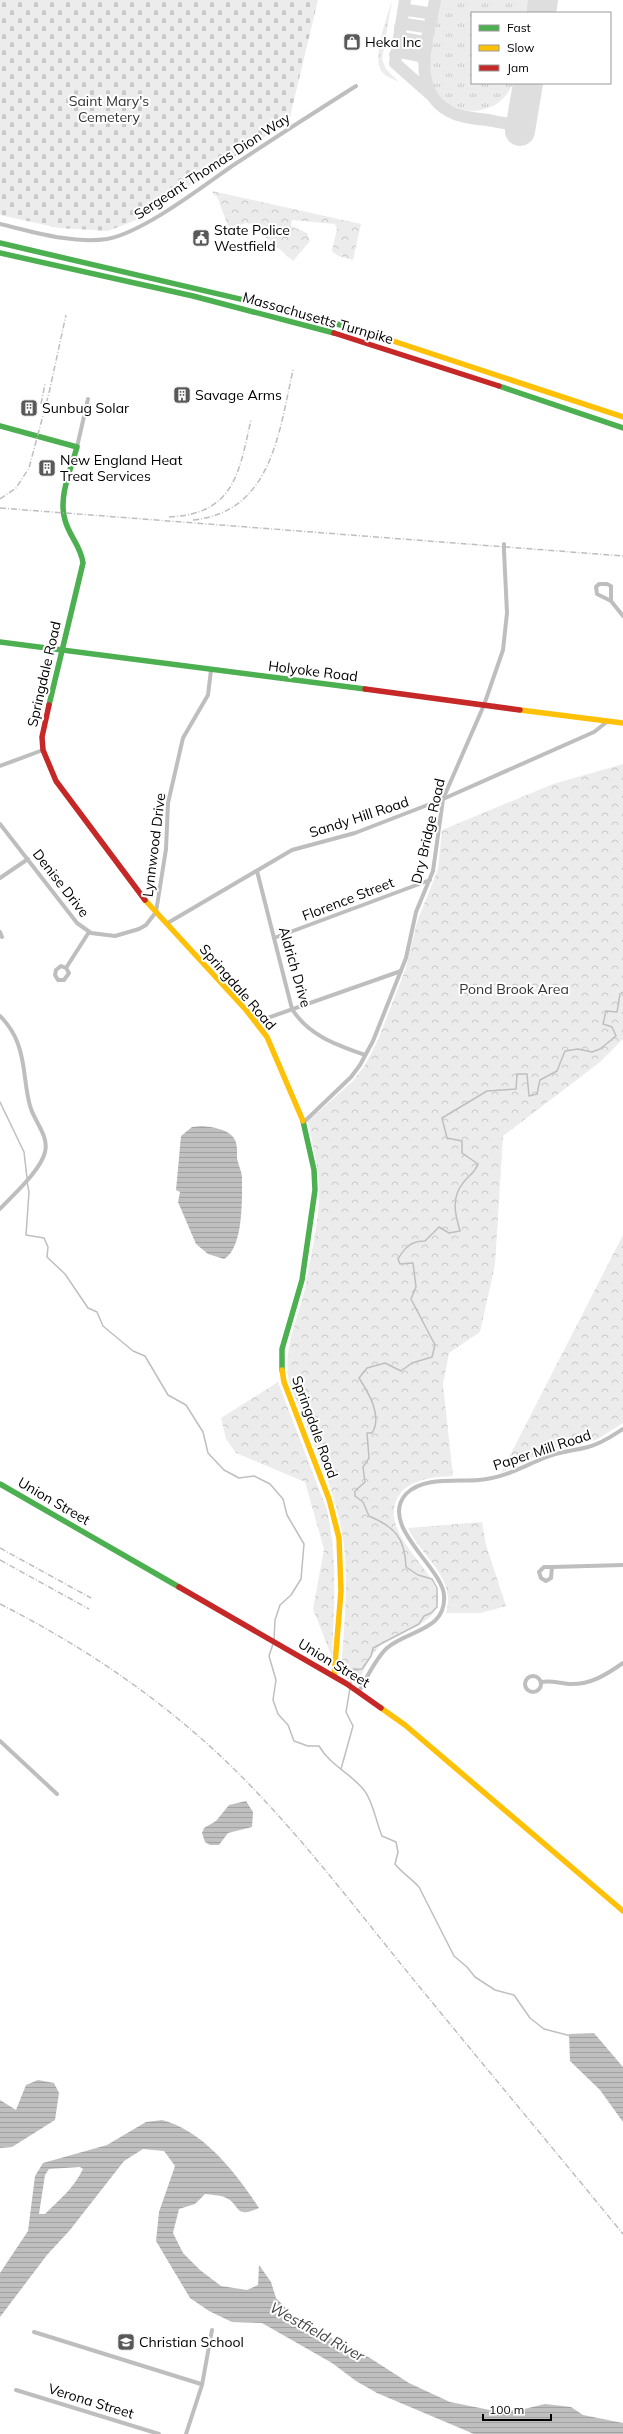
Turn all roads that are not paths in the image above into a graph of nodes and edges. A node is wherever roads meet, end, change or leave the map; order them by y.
1 (356, 86) dead end
2 (0, 224) edge
3 (0, 242) edge
4 (0, 253) edge
5 (88, 399) dead end
6 (623, 417) edge
7 (0, 426) edge
8 (623, 428) edge
9 (77, 447) junction
10 (504, 544) dead end
11 (611, 601) junction
12 (623, 616) edge
13 (0, 642) edge
14 (61, 650) junction
15 (211, 670) junction
16 (484, 705) junction
17 (608, 721) junction
18 (623, 723) edge
19 (43, 750) junction
20 (0, 766) edge
21 (443, 799) junction
22 (0, 824) edge
23 (28, 859) junction
24 (257, 870) junction
25 (0, 878) edge
26 (430, 880) junction
27 (156, 912) junction
28 (166, 924) junction
29 (0, 932) edge
30 (88, 932) junction
31 (2, 937) dead end
32 (274, 938) junction
33 (66, 968) dead end
34 (401, 970) junction
35 (292, 1009) junction
36 (0, 1016) edge
37 (256, 1022) junction
38 (365, 1056) junction
39 (304, 1122) junction
40 (0, 1209) edge
41 (623, 1429) edge
42 (0, 1484) edge
43 (623, 1565) edge
44 (552, 1567) dead end
45 (623, 1663) edge
46 (334, 1676) junction
47 (541, 1682) dead end
48 (359, 1691) junction
49 (0, 1741) edge
50 (57, 1794) dead end
51 (623, 1911) edge
52 (212, 2330) dead end
53 (34, 2332) dead end
54 (201, 2384) junction
55 (16, 2390) dead end
56 (159, 2434) edge
57 (186, 2434) edge

1 - 2 street, Sergeant Thomas Dion Way
3 - 6 main road, Massachusetts Turnpike
4 - 8 main road, Massachusetts Turnpike
5 - 9 street, Springdale Road
7 - 9 main road
9 - 14 main road, Springdale Road
10 - 16 street, Dry Bridge Road, bridge
11 - 11 street
11 - 12 street
13 - 14 main road, Holyoke Road
14 - 15 main road, Holyoke Road
14 - 19 main road, Springdale Road
15 - 16 main road, Holyoke Road
15 - 27 street, Lynnwood Drive
16 - 17 main road, Holyoke Road
16 - 21 street, Dry Bridge Road
17 - 18 main road, Holyoke Road
17 - 21 street, Sandy Hill Road
19 - 20 street
19 - 27 main road, Springdale Road
21 - 24 street, Sandy Hill Road
21 - 26 street, Dry Bridge Road
22 - 23 street, Denise Drive
23 - 25 street
23 - 30 street, Denise Drive
24 - 28 street, Sandy Hill Road
24 - 32 street, Aldrich Drive
26 - 32 street, Florence Street
26 - 34 street, Dry Bridge Road
27 - 28 main road, Springdale Road
27 - 30 street, Denise Drive
28 - 37 main road, Springdale Road
29 - 31 street
30 - 33 street
32 - 35 street, Aldrich Drive
34 - 35 street
34 - 38 street, Dry Bridge Road
35 - 37 street
35 - 38 street, Aldrich Drive
36 - 40 street
37 - 39 main road, Springdale Road
38 - 39 street, Dry Bridge Road
39 - 46 main road, Springdale Road
41 - 48 street, Paper Mill Road
42 - 46 main road, Union Street
43 - 44 street
45 - 47 street
46 - 48 main road, Union Street
48 - 51 main road, Union Street
49 - 50 street
52 - 54 street
53 - 54 street
54 - 57 street
55 - 56 street, Verona Street

